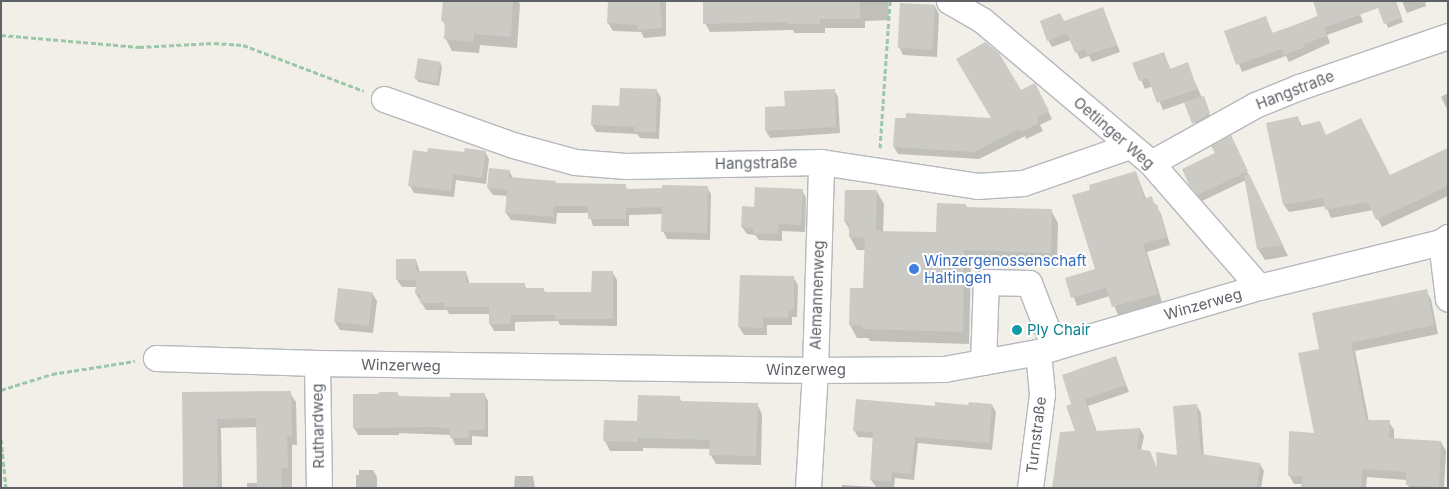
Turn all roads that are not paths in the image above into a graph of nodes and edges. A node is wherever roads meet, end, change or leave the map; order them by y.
1 (949, 1) edge
2 (1448, 36) edge
3 (384, 99) road end
4 (1130, 146) junction
5 (821, 162) junction
6 (1151, 163) junction
7 (1444, 239) edge
8 (1259, 287) junction
9 (1448, 299) edge
10 (1046, 349) junction
11 (156, 358) road end
12 (982, 362) junction
13 (317, 363) junction
14 (815, 370) junction
15 (319, 488) edge
16 (808, 488) edge
17 (1030, 488) edge

1 - 4 street, Oetlinger Weg
2 - 6 street, Hangstraße
3 - 5 street, Hangstraße
4 - 5 street, Hangstraße
4 - 6 street, Oetlinger Weg
5 - 14 street, Alemannenweg
6 - 8 street, Oetlinger Weg
7 - 8 street, Winzerweg
7 - 9 street
8 - 10 street, Winzerweg
10 - 12 street, Winzerweg
10 - 12 street, Turnstraße
10 - 17 street, Turnstraße
11 - 13 street, Winzerweg
12 - 14 street, Winzerweg
13 - 14 street, Winzerweg
13 - 15 street, Ruthardweg
14 - 16 street, Alemannenweg

